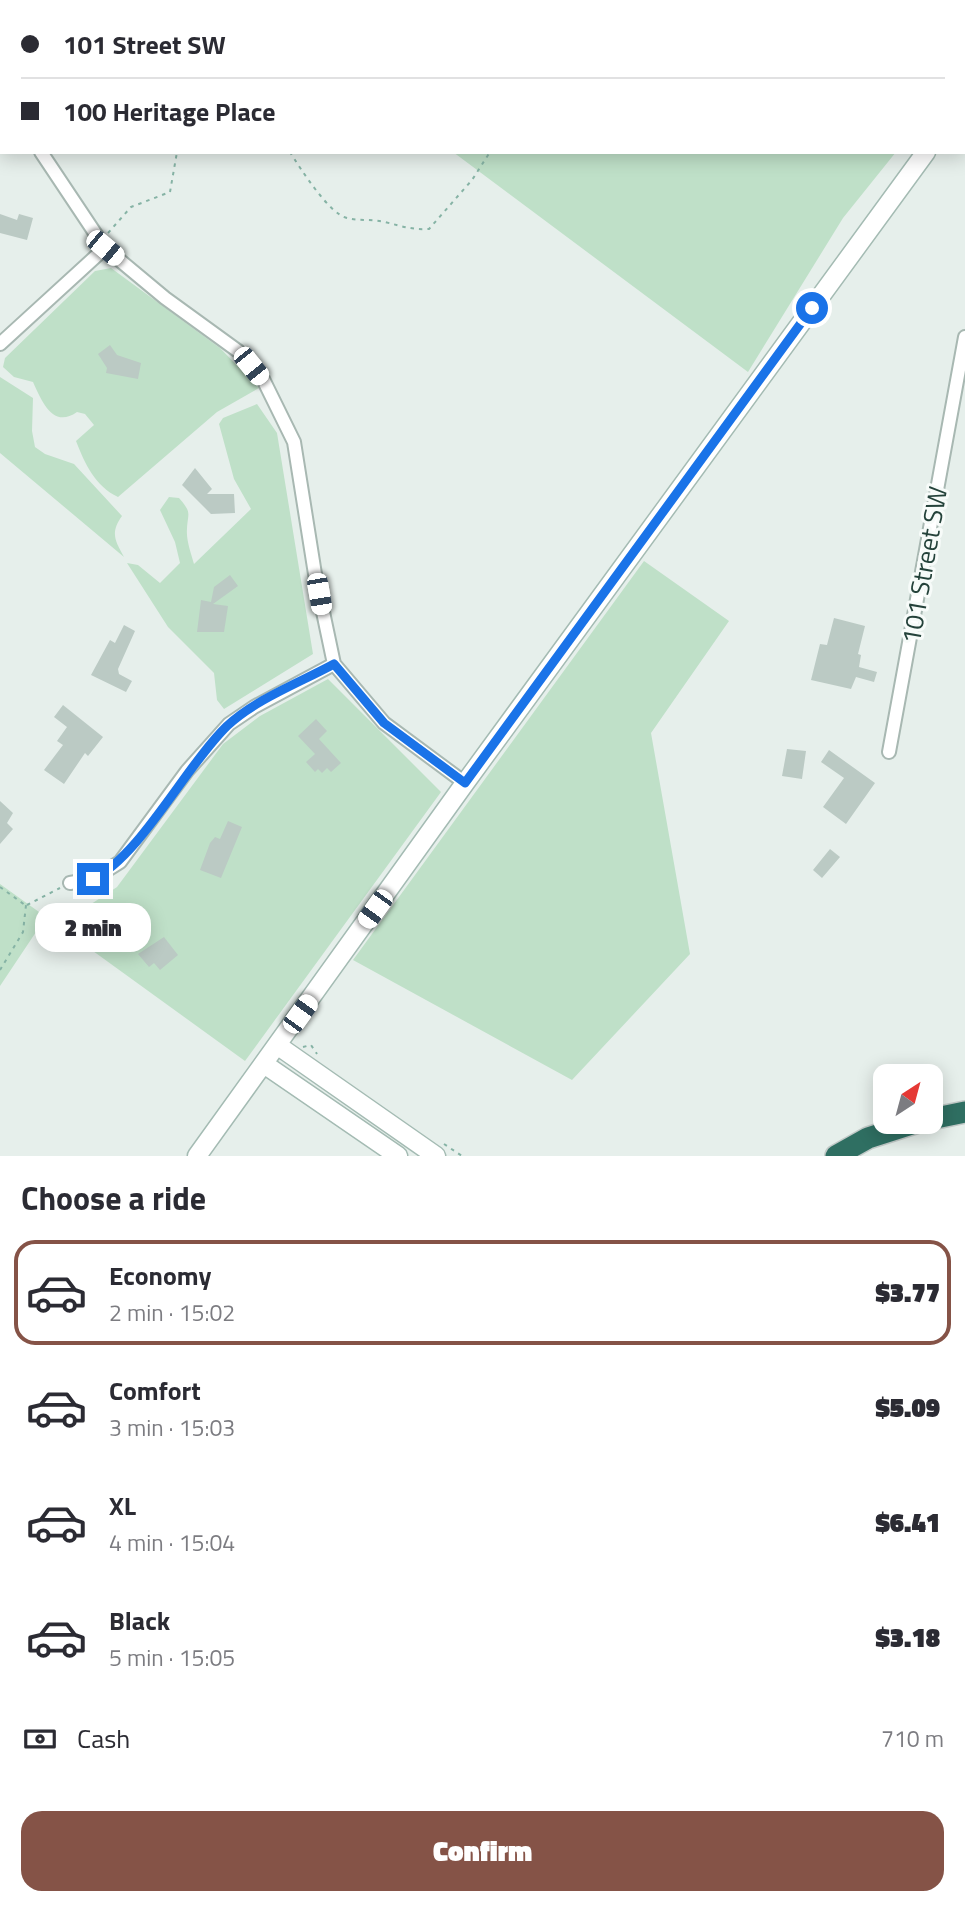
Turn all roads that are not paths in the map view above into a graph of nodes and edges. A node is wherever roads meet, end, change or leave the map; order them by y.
1 (42, 154) edge
2 (925, 154) edge
3 (103, 244) junction
4 (965, 337) edge
5 (0, 344) edge
6 (334, 664) junction
7 (888, 752) dead end
8 (465, 783) junction
9 (70, 883) road end
10 (278, 1045) junction
11 (264, 1064) junction
12 (965, 1112) edge
13 (943, 1117) edge
14 (880, 1134) edge
15 (197, 1156) edge
16 (398, 1156) edge
17 (436, 1156) edge
18 (836, 1156) edge

1 - 3 street
2 - 8 street
3 - 5 street
3 - 6 street
4 - 7 street, 101 Street SW
6 - 8 street
6 - 9 street
8 - 10 street
10 - 11 street
10 - 17 street
11 - 15 street
11 - 16 street
12 - 13 highway
14 - 18 highway

